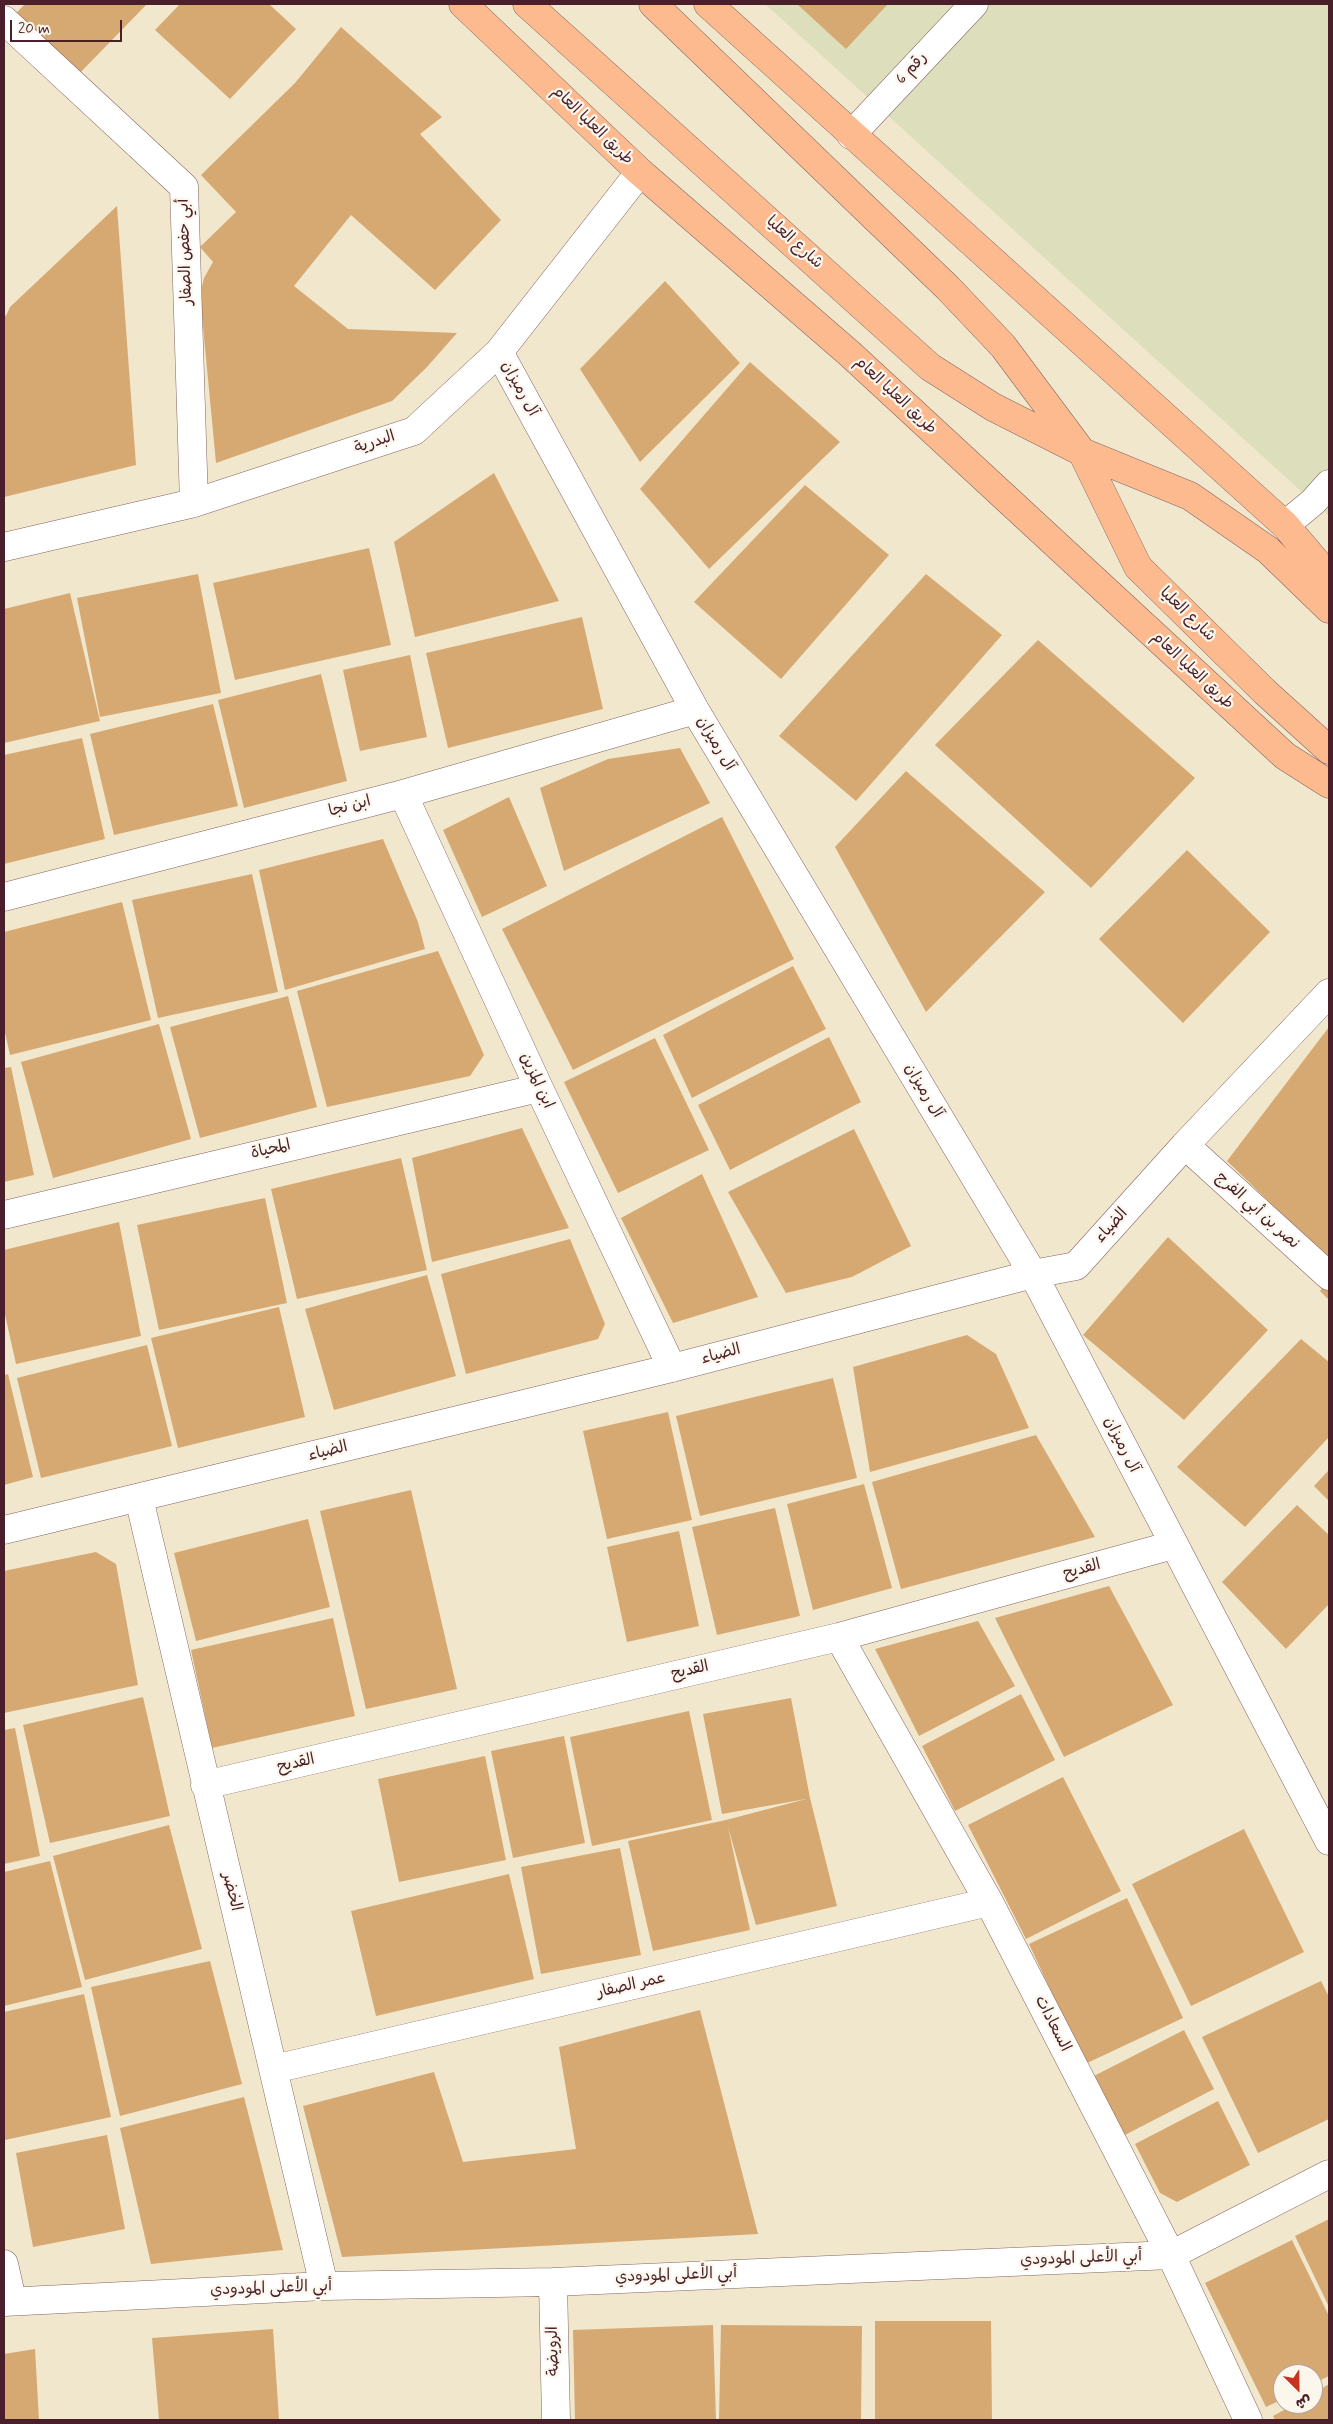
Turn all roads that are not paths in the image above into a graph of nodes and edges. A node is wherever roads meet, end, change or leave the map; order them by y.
1 (463, 4) edge
2 (527, 4) edge
3 (653, 4) edge
4 (708, 4) edge
5 (974, 4) edge
6 (4, 20) edge
7 (851, 135) junction
8 (640, 172) junction
9 (499, 352) junction
10 (1082, 452) junction
11 (1329, 484) edge
12 (194, 503) junction
13 (1285, 525) junction
14 (4, 547) edge
15 (1329, 577) edge
16 (1329, 609) edge
17 (695, 710) junction
18 (1329, 750) edge
19 (1329, 784) edge
20 (403, 794) junction
21 (4, 897) edge
22 (1329, 993) edge
23 (539, 1088) junction
24 (1184, 1146) junction
25 (4, 1214) edge
26 (1033, 1274) junction
27 (1329, 1276) edge
28 (672, 1368) junction
29 (139, 1498) junction
30 (4, 1530) edge
31 (1173, 1545) junction
32 (839, 1637) junction
33 (205, 1785) junction
34 (1329, 1841) edge
35 (989, 1902) junction
36 (274, 2069) junction
37 (1329, 2174) edge
38 (1171, 2255) junction
39 (4, 2264) edge
40 (553, 2282) junction
41 (324, 2286) junction
42 (8, 2301) edge
43 (556, 2420) edge
44 (1248, 2420) edge

1 - 8 main road, طريق العليا العام
2 - 10 main road, شارع العليا
3 - 10 main road, شارع العليا
4 - 7 main road
5 - 7 street, رقم 6
6 - 12 street, أبي حفص الصفار
7 - 13 main road
8 - 9 street, البدرية
8 - 19 main road, طريق العليا العام
9 - 12 street, البدرية
9 - 17 street, آل رميزان
10 - 16 main road, شارع العليا
10 - 18 main road, شارع العليا
11 - 13 street
12 - 14 street, البدرية
13 - 15 main road
17 - 20 street, ابن نجا
17 - 26 street, آل رميزان
20 - 21 street, ابن نجا
20 - 23 street, ابن المزين
22 - 24 street, الضياء
23 - 25 street, المحياة
23 - 28 street, ابن المزين
24 - 26 street, الضياء
24 - 27 street, نصر بن أبي الفرج
26 - 28 street, الضياء
26 - 31 street, آل رميزان
28 - 29 street, الضياء
29 - 30 street, الضياء
29 - 33 street, الخضر
31 - 32 street, القديح
31 - 34 street, آل رميزان
32 - 33 street, القديح
32 - 35 street, السعادات
33 - 36 street, الخضر
35 - 36 street, عمر الصفار
35 - 38 street, السعادات
36 - 41 street, الخضر
37 - 38 street, أبي الأعلى المودودي
38 - 40 street, أبي الأعلى المودودي
38 - 44 street, السعادات
39 - 42 street
40 - 41 street, أبي الأعلى المودودي
40 - 43 street, الرويضة
41 - 42 street, أبي الأعلى المودودي

